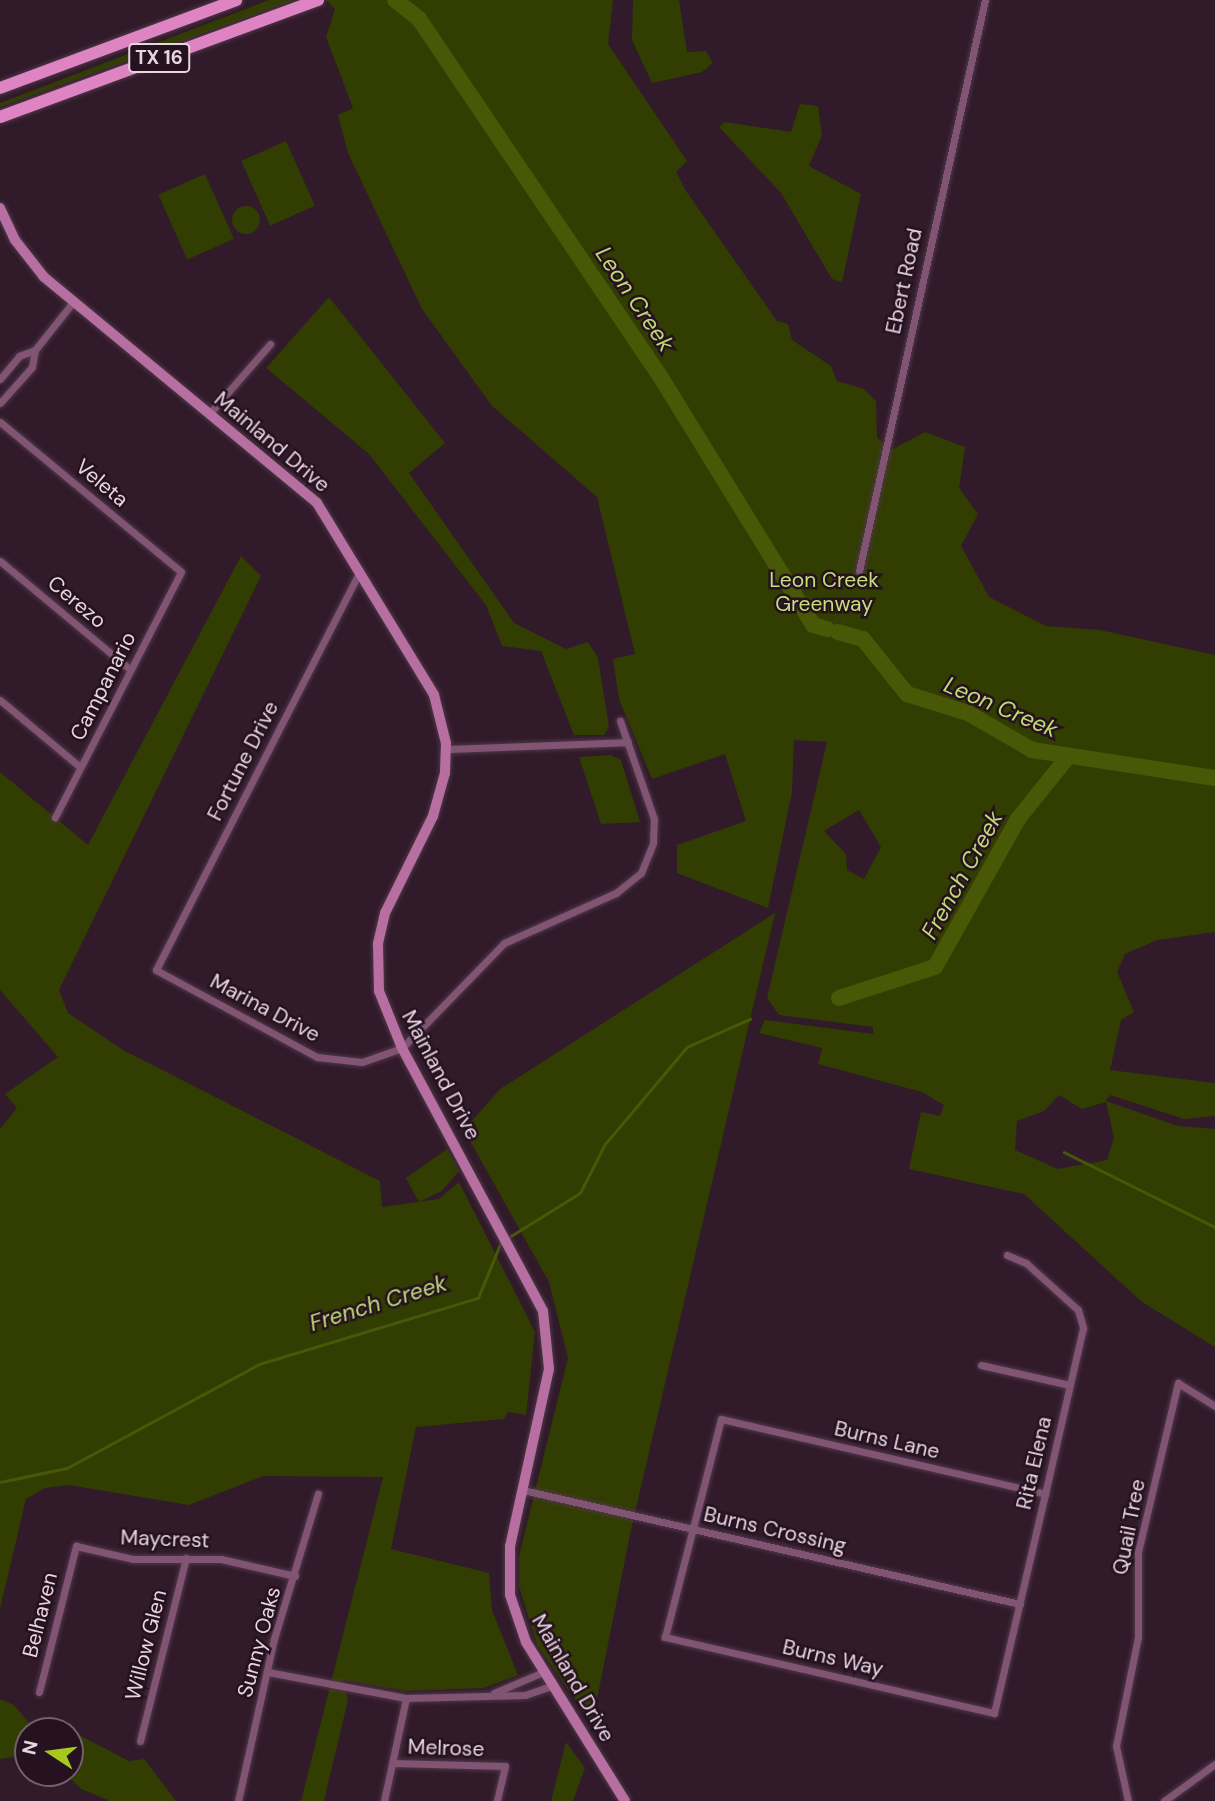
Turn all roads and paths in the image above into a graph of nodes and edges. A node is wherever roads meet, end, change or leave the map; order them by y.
1 (236, 0) edge
2 (318, 0) edge
3 (985, 0) edge
4 (0, 88) edge
5 (0, 117) edge
6 (0, 208) edge
7 (73, 302) junction
8 (270, 344) dead end
9 (35, 350) junction
10 (0, 379) edge
11 (14, 389) junction
12 (0, 402) edge
13 (209, 414) junction
14 (0, 422) edge
15 (0, 561) edge
16 (362, 569) junction
17 (859, 571) dead end
18 (181, 572) joint
19 (131, 670) junction
20 (0, 700) edge
21 (620, 721) dead end
22 (628, 742) junction
23 (446, 749) junction
24 (80, 767) junction
25 (55, 817) dead end
26 (156, 970) joint
27 (402, 1048) junction
28 (1007, 1255) dead end
29 (981, 1365) dead end
30 (1070, 1385) junction
31 (1215, 1406) edge
32 (523, 1490) junction
33 (318, 1493) dead end
34 (1045, 1494) junction
35 (696, 1529) junction
36 (76, 1546) joint
37 (186, 1558) junction
38 (295, 1576) junction
39 (1020, 1604) junction
40 (268, 1672) junction
41 (543, 1672) junction
42 (551, 1686) junction
43 (39, 1692) dead end
44 (494, 1693) junction
45 (407, 1698) junction
46 (994, 1713) joint
47 (141, 1741) dead end
48 (393, 1763) junction
49 (1215, 1764) edge
50 (238, 1801) edge
51 (384, 1801) edge
52 (497, 1801) edge
53 (625, 1801) edge
54 (1128, 1801) edge
55 (1164, 1801) edge

1 - 4 main road, TX 16
2 - 5 main road, TX 16
3 - 17 street, Ebert Road
6 - 7 main road, Mainland Drive
7 - 9 street
7 - 13 main road, Mainland Drive
8 - 13 street
9 - 10 street
9 - 11 street
10 - 11 street
11 - 12 street
13 - 16 main road, Mainland Drive
14 - 18 street, Veleta
15 - 19 street, Cerezo
16 - 23 main road, Mainland Drive
16 - 26 street, Fortune Drive
18 - 19 street, Campanario
19 - 24 street, Campanario
20 - 24 street
21 - 22 street
22 - 23 street
22 - 27 street
23 - 27 main road, Mainland Drive
24 - 25 street, Campanario
26 - 27 street, Marina Drive
27 - 32 main road, Mainland Drive
28 - 30 street, Rita Elena
29 - 30 street
30 - 34 street, Rita Elena
31 - 54 street, Quail Tree
32 - 35 street, Burns Crossing
32 - 41 main road, Mainland Drive
33 - 38 street, Sunny Oaks
34 - 35 street, Burns Lane
34 - 39 street, Rita Elena
35 - 39 street, Burns Crossing
35 - 46 street, Burns Way
36 - 37 street, Maycrest
36 - 43 street, Belhaven
37 - 38 street, Maycrest
37 - 47 street, Willow Glen
38 - 40 street, Sunny Oaks
39 - 46 street, Rita Elena
40 - 45 street
40 - 50 street, Sunny Oaks
41 - 42 main road, Mainland Drive
41 - 44 street
42 - 44 street
42 - 53 main road, Mainland Drive
44 - 45 street
45 - 48 street
48 - 51 street
48 - 52 street, Melrose
49 - 55 street

